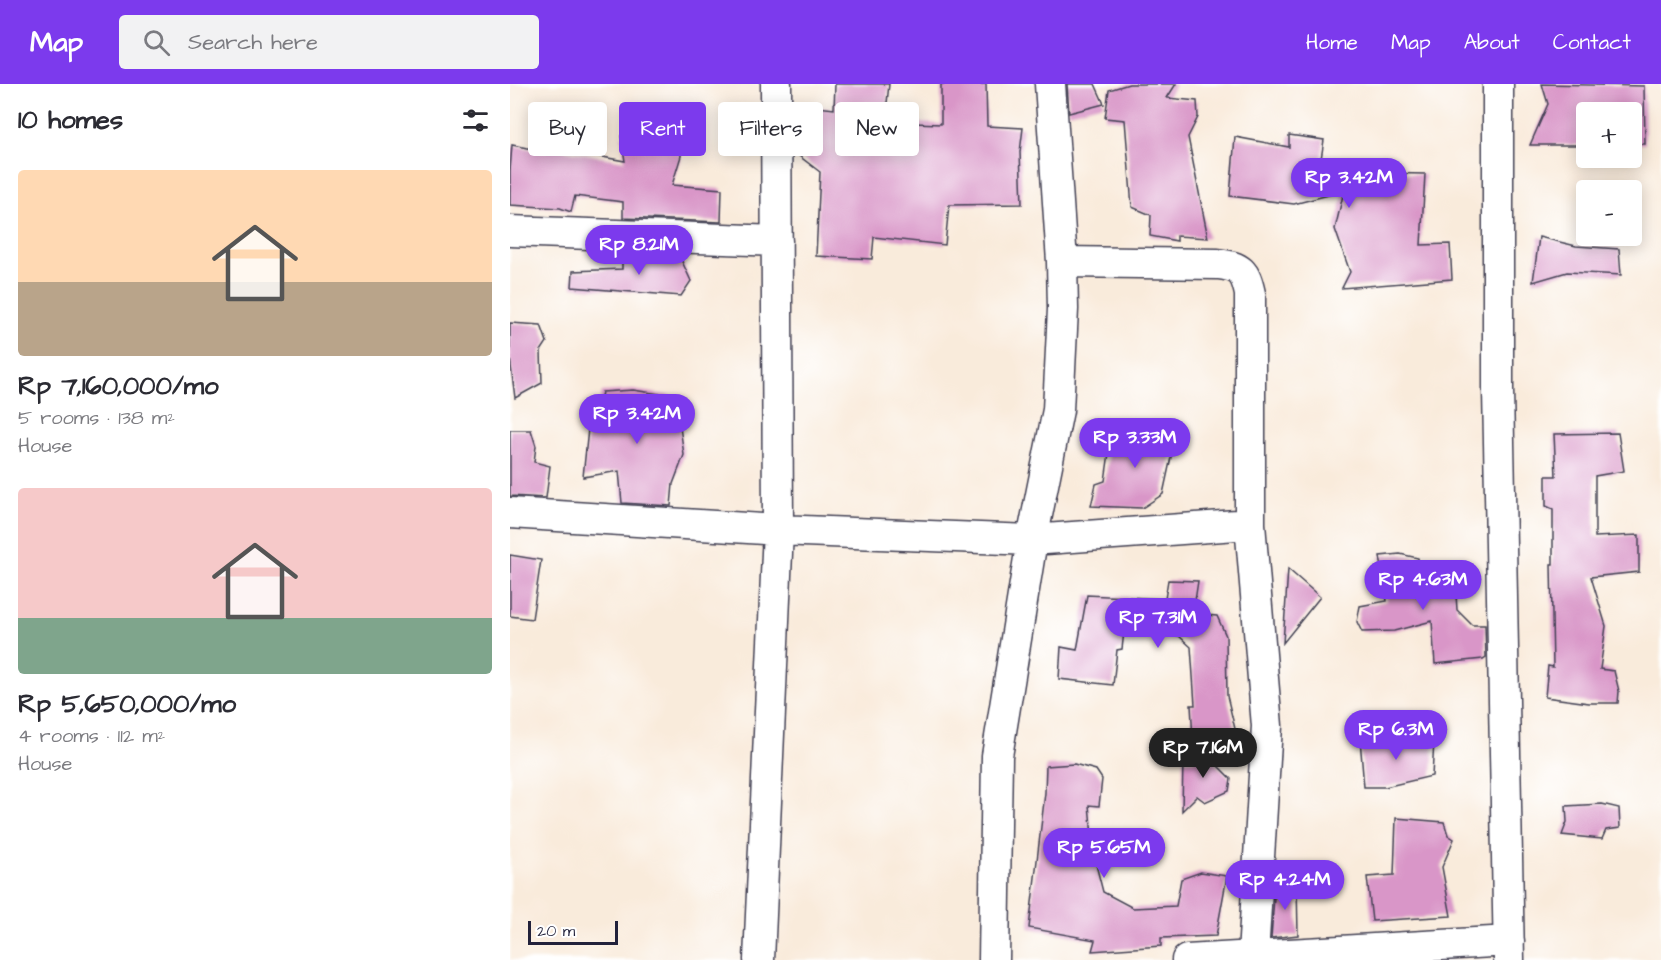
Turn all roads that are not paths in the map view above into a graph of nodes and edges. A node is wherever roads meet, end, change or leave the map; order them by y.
1 (776, 84) edge
2 (1050, 84) edge
3 (1498, 84) edge
4 (510, 231) edge
5 (777, 241) junction
6 (1062, 262) junction
7 (510, 513) edge
8 (1250, 524) junction
9 (778, 530) junction
10 (1032, 540) junction
11 (1509, 951) edge
12 (1253, 956) junction
13 (759, 960) edge
14 (994, 960) edge
15 (1187, 960) edge

1 - 5 street
2 - 6 street
3 - 11 street
4 - 5 street
5 - 9 street
6 - 8 street
6 - 10 street
7 - 9 street
8 - 10 street
8 - 12 street
9 - 10 street
9 - 13 street
10 - 14 street
11 - 12 street
12 - 15 street

